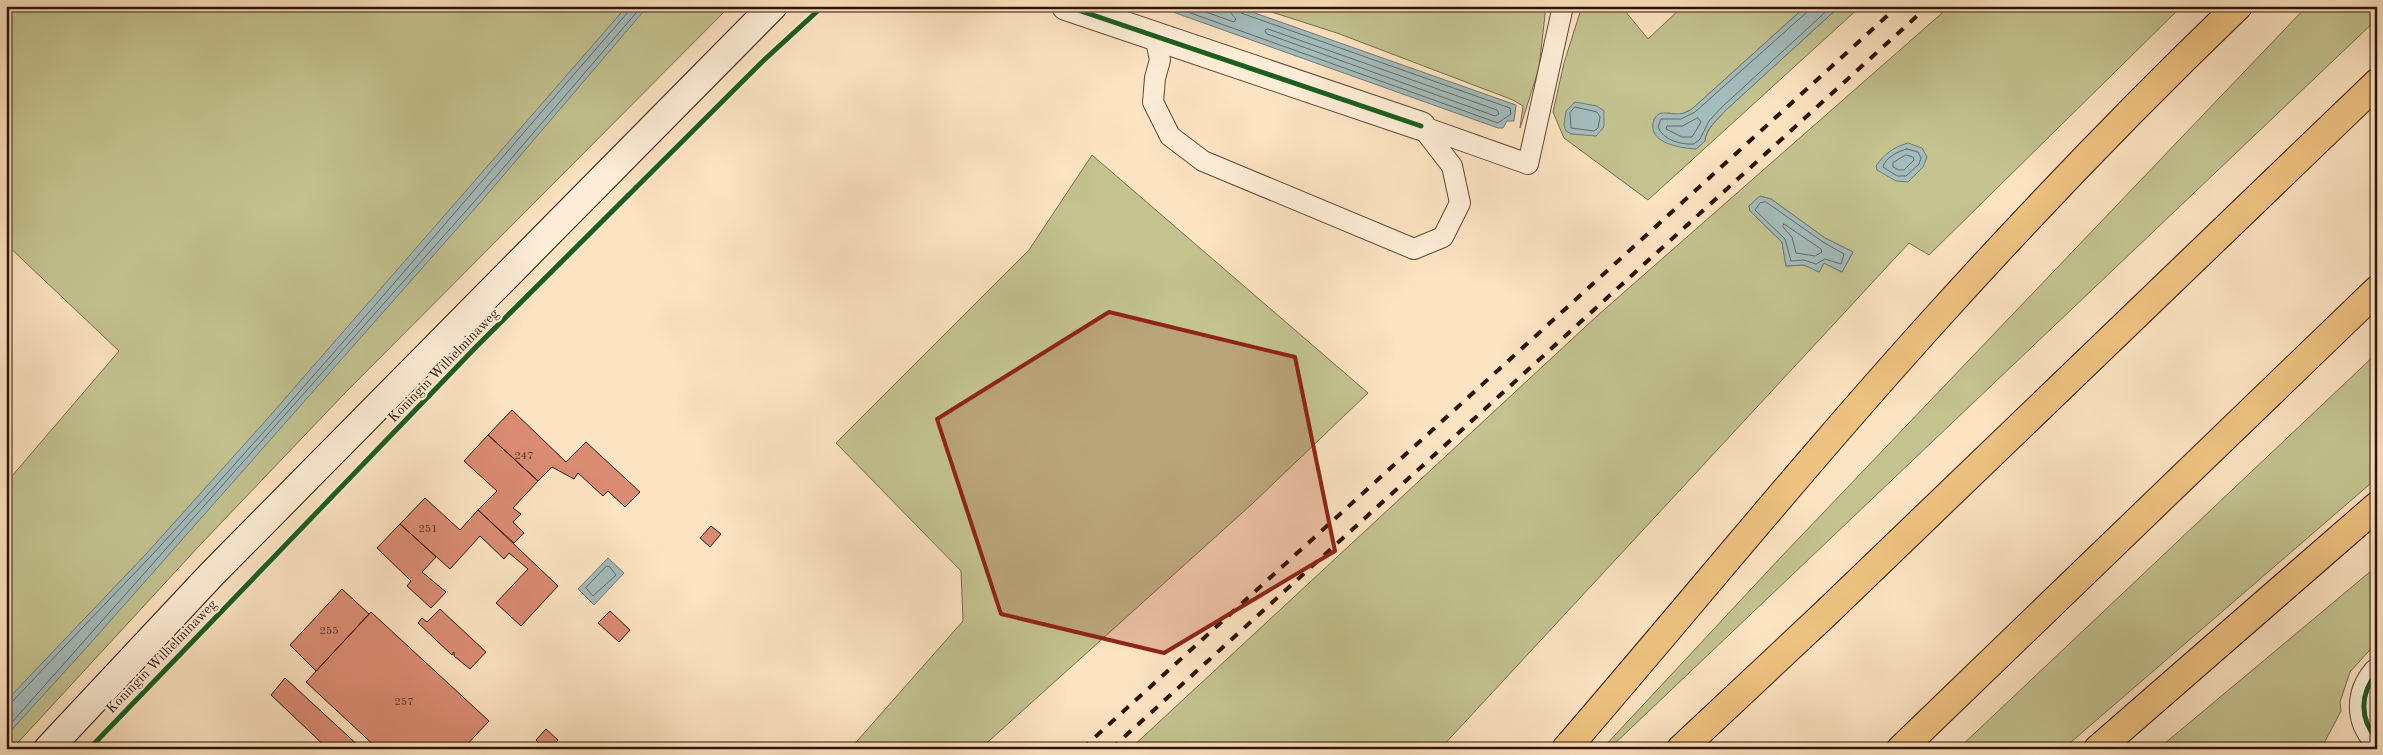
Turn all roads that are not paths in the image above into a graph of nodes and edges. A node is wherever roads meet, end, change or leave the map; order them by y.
1 (773, 6) edge
2 (1066, 6) edge
3 (1563, 6) edge
4 (2238, 6) edge
5 (1155, 36) junction
6 (2377, 83) edge
7 (1421, 126) junction
8 (2377, 290) edge
9 (2377, 506) edge
10 (2377, 673) edge
11 (2377, 739) edge
12 (48, 749) edge
13 (1566, 749) edge
14 (1680, 749) edge
15 (1900, 749) edge
16 (2098, 749) edge

1 - 12 main road, Koningin Wilhelminaweg
2 - 5 main road
3 - 7 lane
4 - 13 highway
5 - 7 main road
5 - 7 lane
6 - 14 highway
8 - 15 highway
9 - 16 highway
10 - 11 main road

